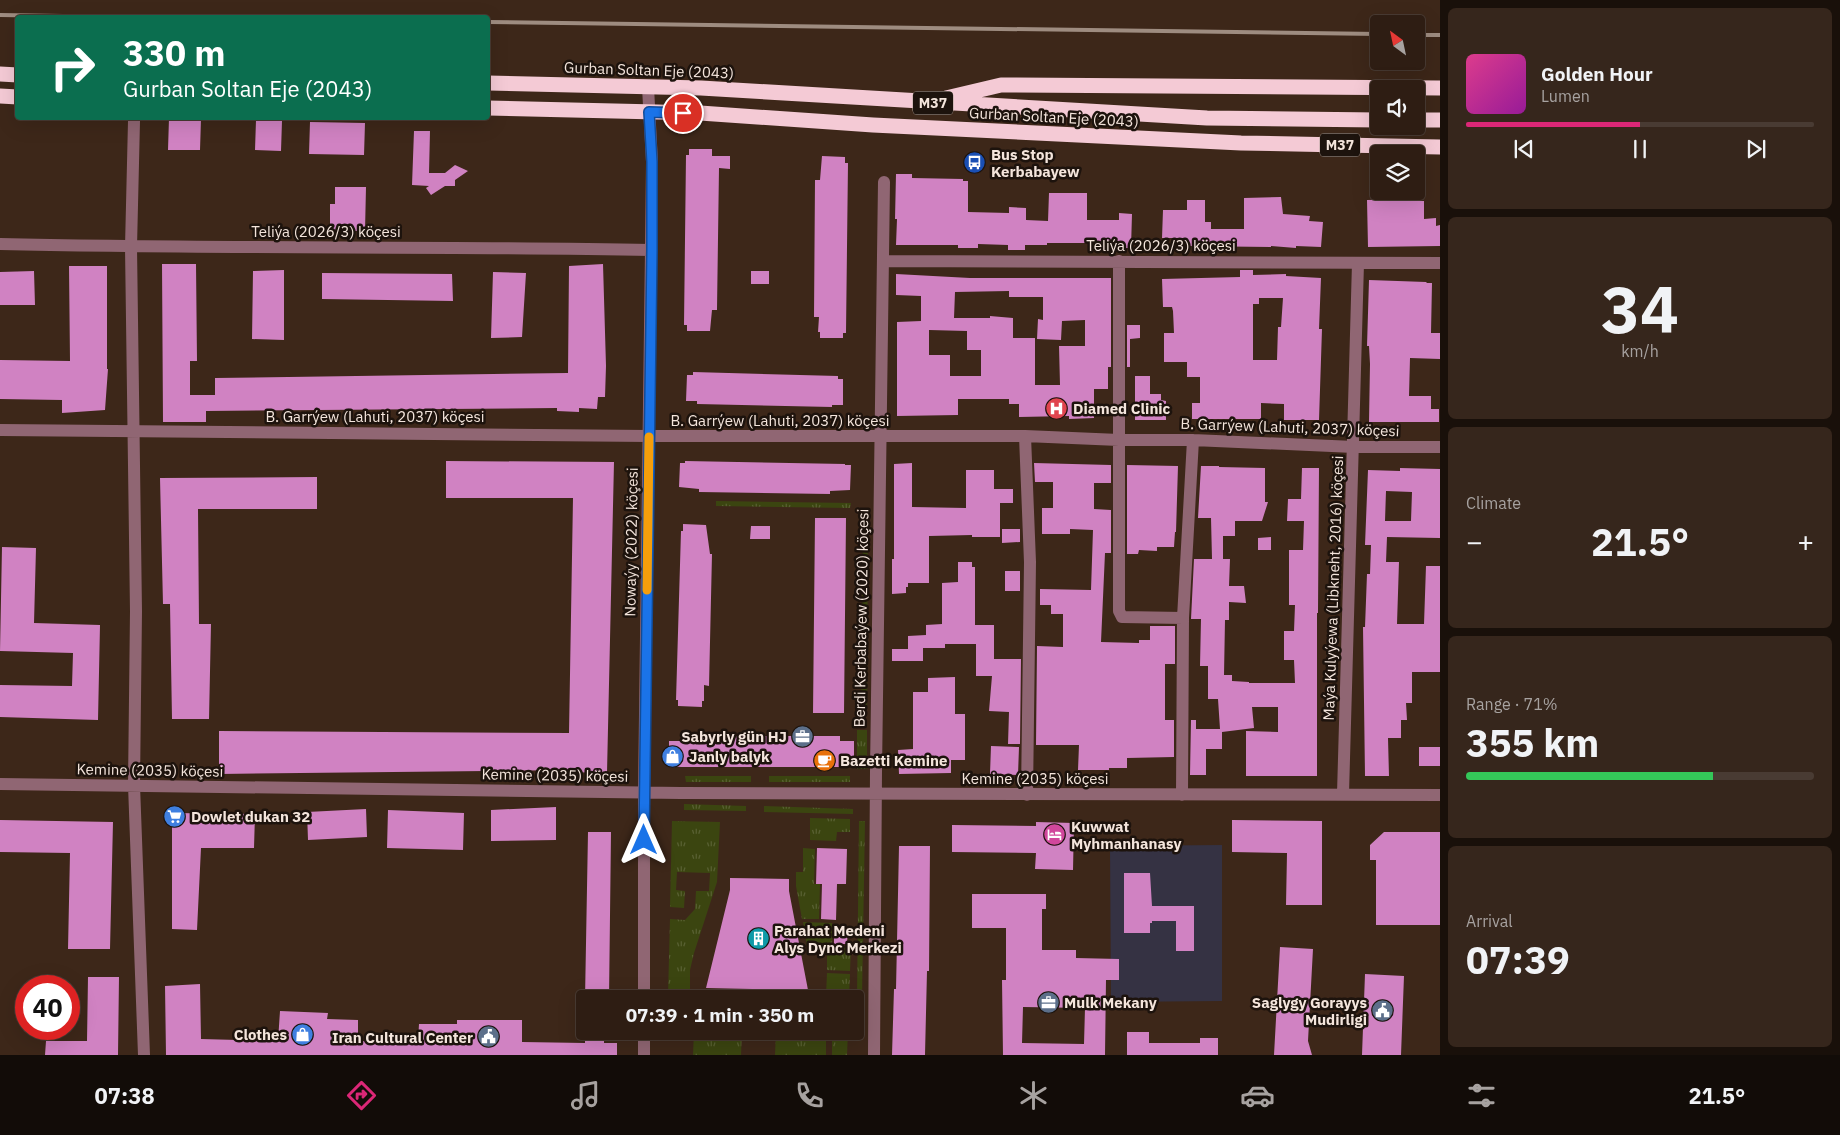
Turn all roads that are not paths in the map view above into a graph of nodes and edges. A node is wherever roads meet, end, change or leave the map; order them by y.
1 (0, 74) edge
2 (15, 75) edge
3 (490, 83) edge
4 (648, 86) junction
5 (1440, 88) edge
6 (0, 96) edge
7 (15, 97) edge
8 (929, 102) junction
9 (490, 108) edge
10 (649, 112) junction
11 (1370, 120) edge
12 (1425, 120) edge
13 (1440, 120) edge
14 (134, 121) dead end
15 (1440, 147) edge
16 (884, 182) dead end
17 (0, 244) edge
18 (131, 247) junction
19 (652, 250) junction
20 (883, 261) junction
21 (1119, 261) junction
22 (1358, 263) junction
23 (1440, 264) edge
24 (0, 430) edge
25 (133, 431) junction
26 (649, 436) junction
27 (1025, 436) junction
28 (880, 437) junction
29 (1119, 440) junction
30 (1193, 440) junction
31 (1354, 447) junction
32 (1440, 447) edge
33 (1183, 618) junction
34 (0, 784) edge
35 (134, 786) junction
36 (644, 792) junction
37 (875, 794) junction
38 (1343, 794) junction
39 (1027, 795) junction
40 (1182, 795) junction
41 (1440, 795) edge
42 (644, 990) edge
43 (644, 1040) edge
44 (144, 1055) edge
45 (644, 1055) edge
46 (874, 1055) edge

1 - 2 highway
3 - 4 highway, Gurban Soltan Eje (2043) / M37
4 - 8 highway, Gurban Soltan Eje (2043) / M37
4 - 10 street, Nowaýy (2022) köçesi
5 - 8 highway
6 - 7 highway
8 - 11 highway, Gurban Soltan Eje (2043) / M37
9 - 10 highway, Gurban Soltan Eje (2043) / M37
10 - 15 highway, Gurban Soltan Eje (2043) / M37
10 - 19 street, Nowaýy (2022) köçesi
12 - 13 highway
14 - 18 street
16 - 20 street, Berdi Kerbabaýew (2020) köçesi
17 - 18 street, Teliýa (2026/3) köçesi
18 - 19 street, Teliýa (2026/3) köçesi
18 - 25 street
19 - 26 street, Nowaýy (2022) köçesi
20 - 21 street, Teliýa (2026/3) köçesi
20 - 28 street, Berdi Kerbabaýew (2020) köçesi
21 - 22 street, Teliýa (2026/3) köçesi
21 - 29 street
22 - 23 street, Teliýa (2026/3) köçesi
22 - 31 street, Maýa Kulyýewa (Libkneht, 2016) köçesi
24 - 25 street, B. Garrýew (Lahuti, 2037) köçesi
25 - 26 street, B. Garrýew (Lahuti, 2037) köçesi
25 - 35 street
26 - 28 street, B. Garrýew (Lahuti, 2037) köçesi
26 - 36 street, Nowaýy (2022) köçesi
27 - 28 street, B. Garrýew (Lahuti, 2037) köçesi
27 - 29 street, B. Garrýew (Lahuti, 2037) köçesi
27 - 39 street
28 - 37 street, Berdi Kerbabaýew (2020) köçesi
29 - 30 street, B. Garrýew (Lahuti, 2037) köçesi
29 - 33 street
30 - 31 street, B. Garrýew (Lahuti, 2037) köçesi
30 - 33 street
31 - 32 street, B. Garrýew (Lahuti, 2037) köçesi
31 - 38 street, Maýa Kulyýewa (Libkneht, 2016) köçesi
33 - 40 street
34 - 35 street, Kemine (2035) köçesi
35 - 36 street, Kemine (2035) köçesi
35 - 44 street
36 - 37 street, Kemine (2035) köçesi
36 - 42 street, Nowaýy (2022) köçesi
37 - 39 street, Kemine (2035) köçesi
37 - 46 street, Berdi Kerbabaýew (2020) köçesi
38 - 40 street, Kemine (2035) köçesi
38 - 41 street, Kemine (2035) köçesi
39 - 40 street, Kemine (2035) köçesi
43 - 45 street

